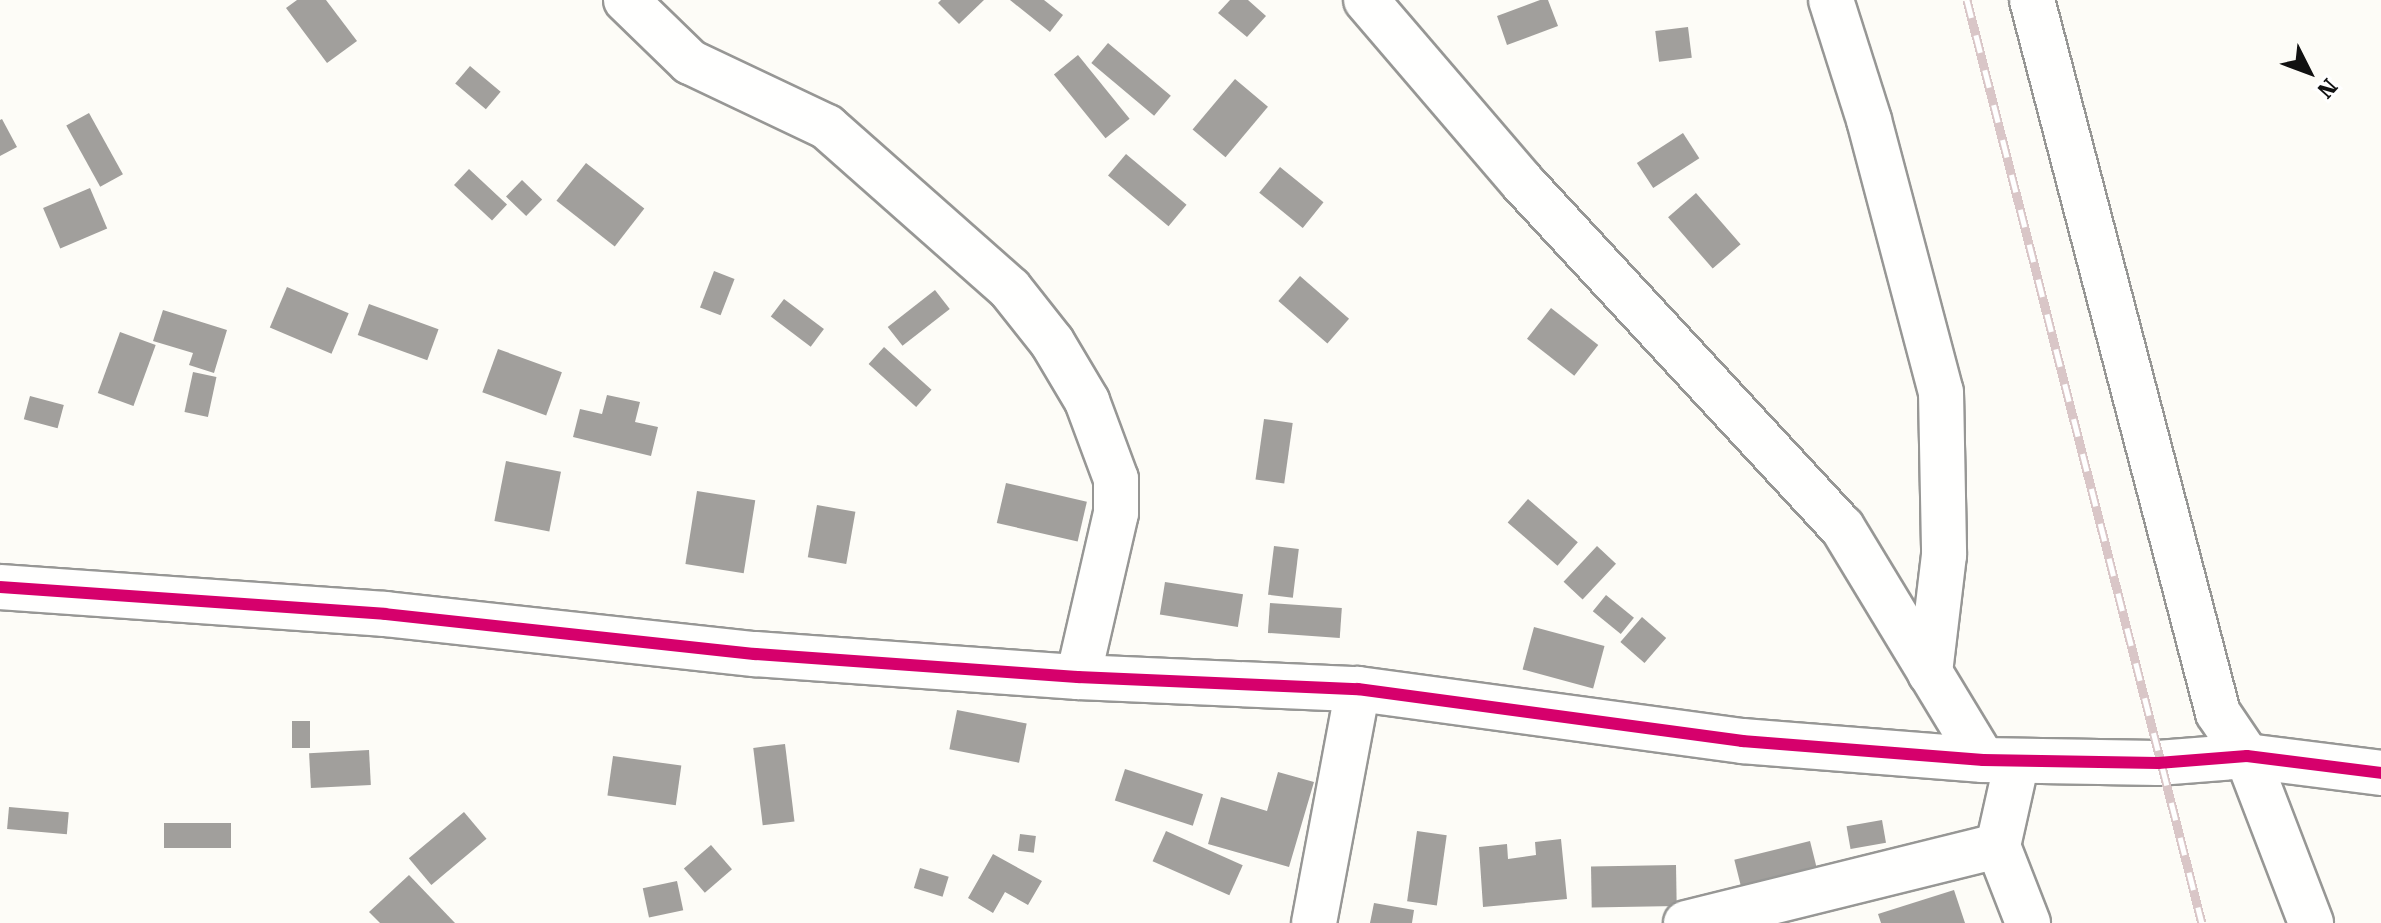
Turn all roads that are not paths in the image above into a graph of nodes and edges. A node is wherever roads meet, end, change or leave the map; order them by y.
1 (626, 0) edge
2 (1366, 0) edge
3 (1831, 0) edge
4 (2032, 0) edge
5 (0, 587) edge
6 (1930, 673) junction
7 (1078, 677) junction
8 (1358, 689) junction
9 (2247, 756) junction
10 (2000, 760) junction
11 (2381, 773) edge
12 (1998, 846) junction
13 (1314, 923) edge
14 (1686, 923) edge
15 (2028, 923) edge
16 (2311, 923) edge

1 - 7 street
2 - 6 street
3 - 6 street
4 - 9 street
5 - 7 street
6 - 10 street
7 - 8 street
8 - 10 street
8 - 13 street
9 - 10 street
9 - 11 street
9 - 16 street
10 - 12 street
12 - 14 street
12 - 15 street

